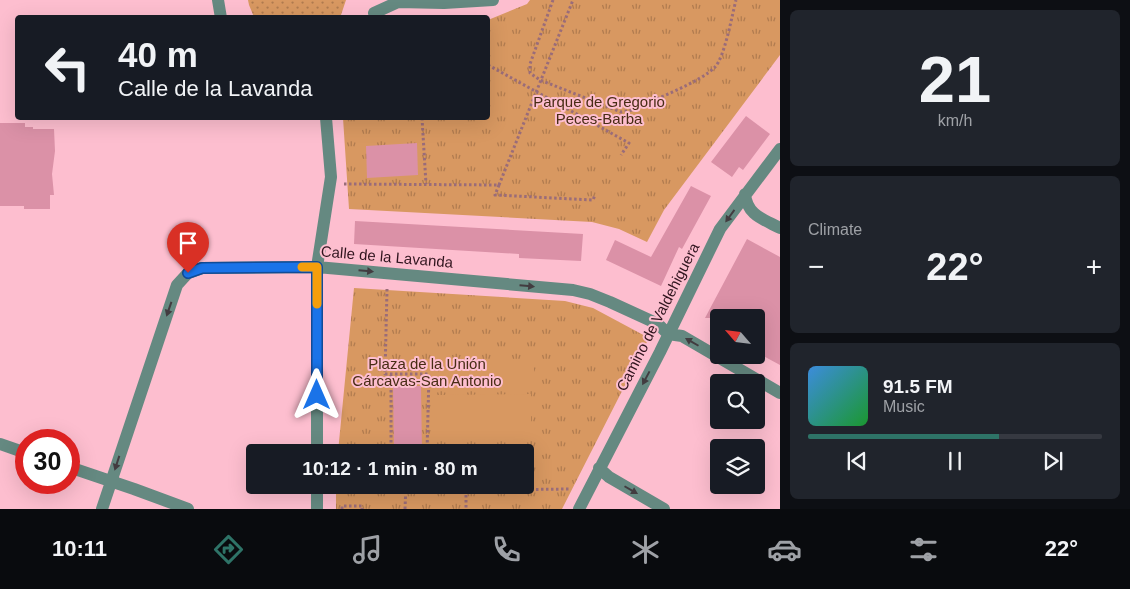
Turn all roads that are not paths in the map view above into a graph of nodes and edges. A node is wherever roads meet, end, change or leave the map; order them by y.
1 (218, 0) edge
2 (493, 0) edge
3 (374, 10) edge
4 (220, 15) edge
5 (326, 120) edge
6 (780, 149) edge
7 (745, 194) junction
8 (780, 228) edge
9 (317, 267) junction
10 (668, 334) junction
11 (780, 393) edge
12 (0, 444) edge
13 (317, 444) edge
14 (15, 449) edge
15 (599, 468) junction
16 (80, 471) edge
17 (111, 482) junction
18 (317, 494) edge
19 (102, 509) edge
20 (188, 509) edge
21 (317, 509) edge
22 (578, 509) edge
23 (664, 509) edge

1 - 4 street
2 - 3 street
5 - 9 street
6 - 7 street, Camino de Valdehiguera
7 - 8 street
7 -> 10 street, Camino de Valdehiguera
9 -> 10 street, Calle de la Lavanda
9 - 13 street
9 -> 17 street, Calle de la Lavanda
11 -> 10 street, Calle de la Lavanda
10 -> 15 street, Camino de Valdehiguera
12 - 14 street
15 - 22 street, Camino de Valdehiguera
15 -> 23 street
16 - 17 street
17 - 19 street, Calle de la Lavanda
17 - 20 street
18 - 21 street

